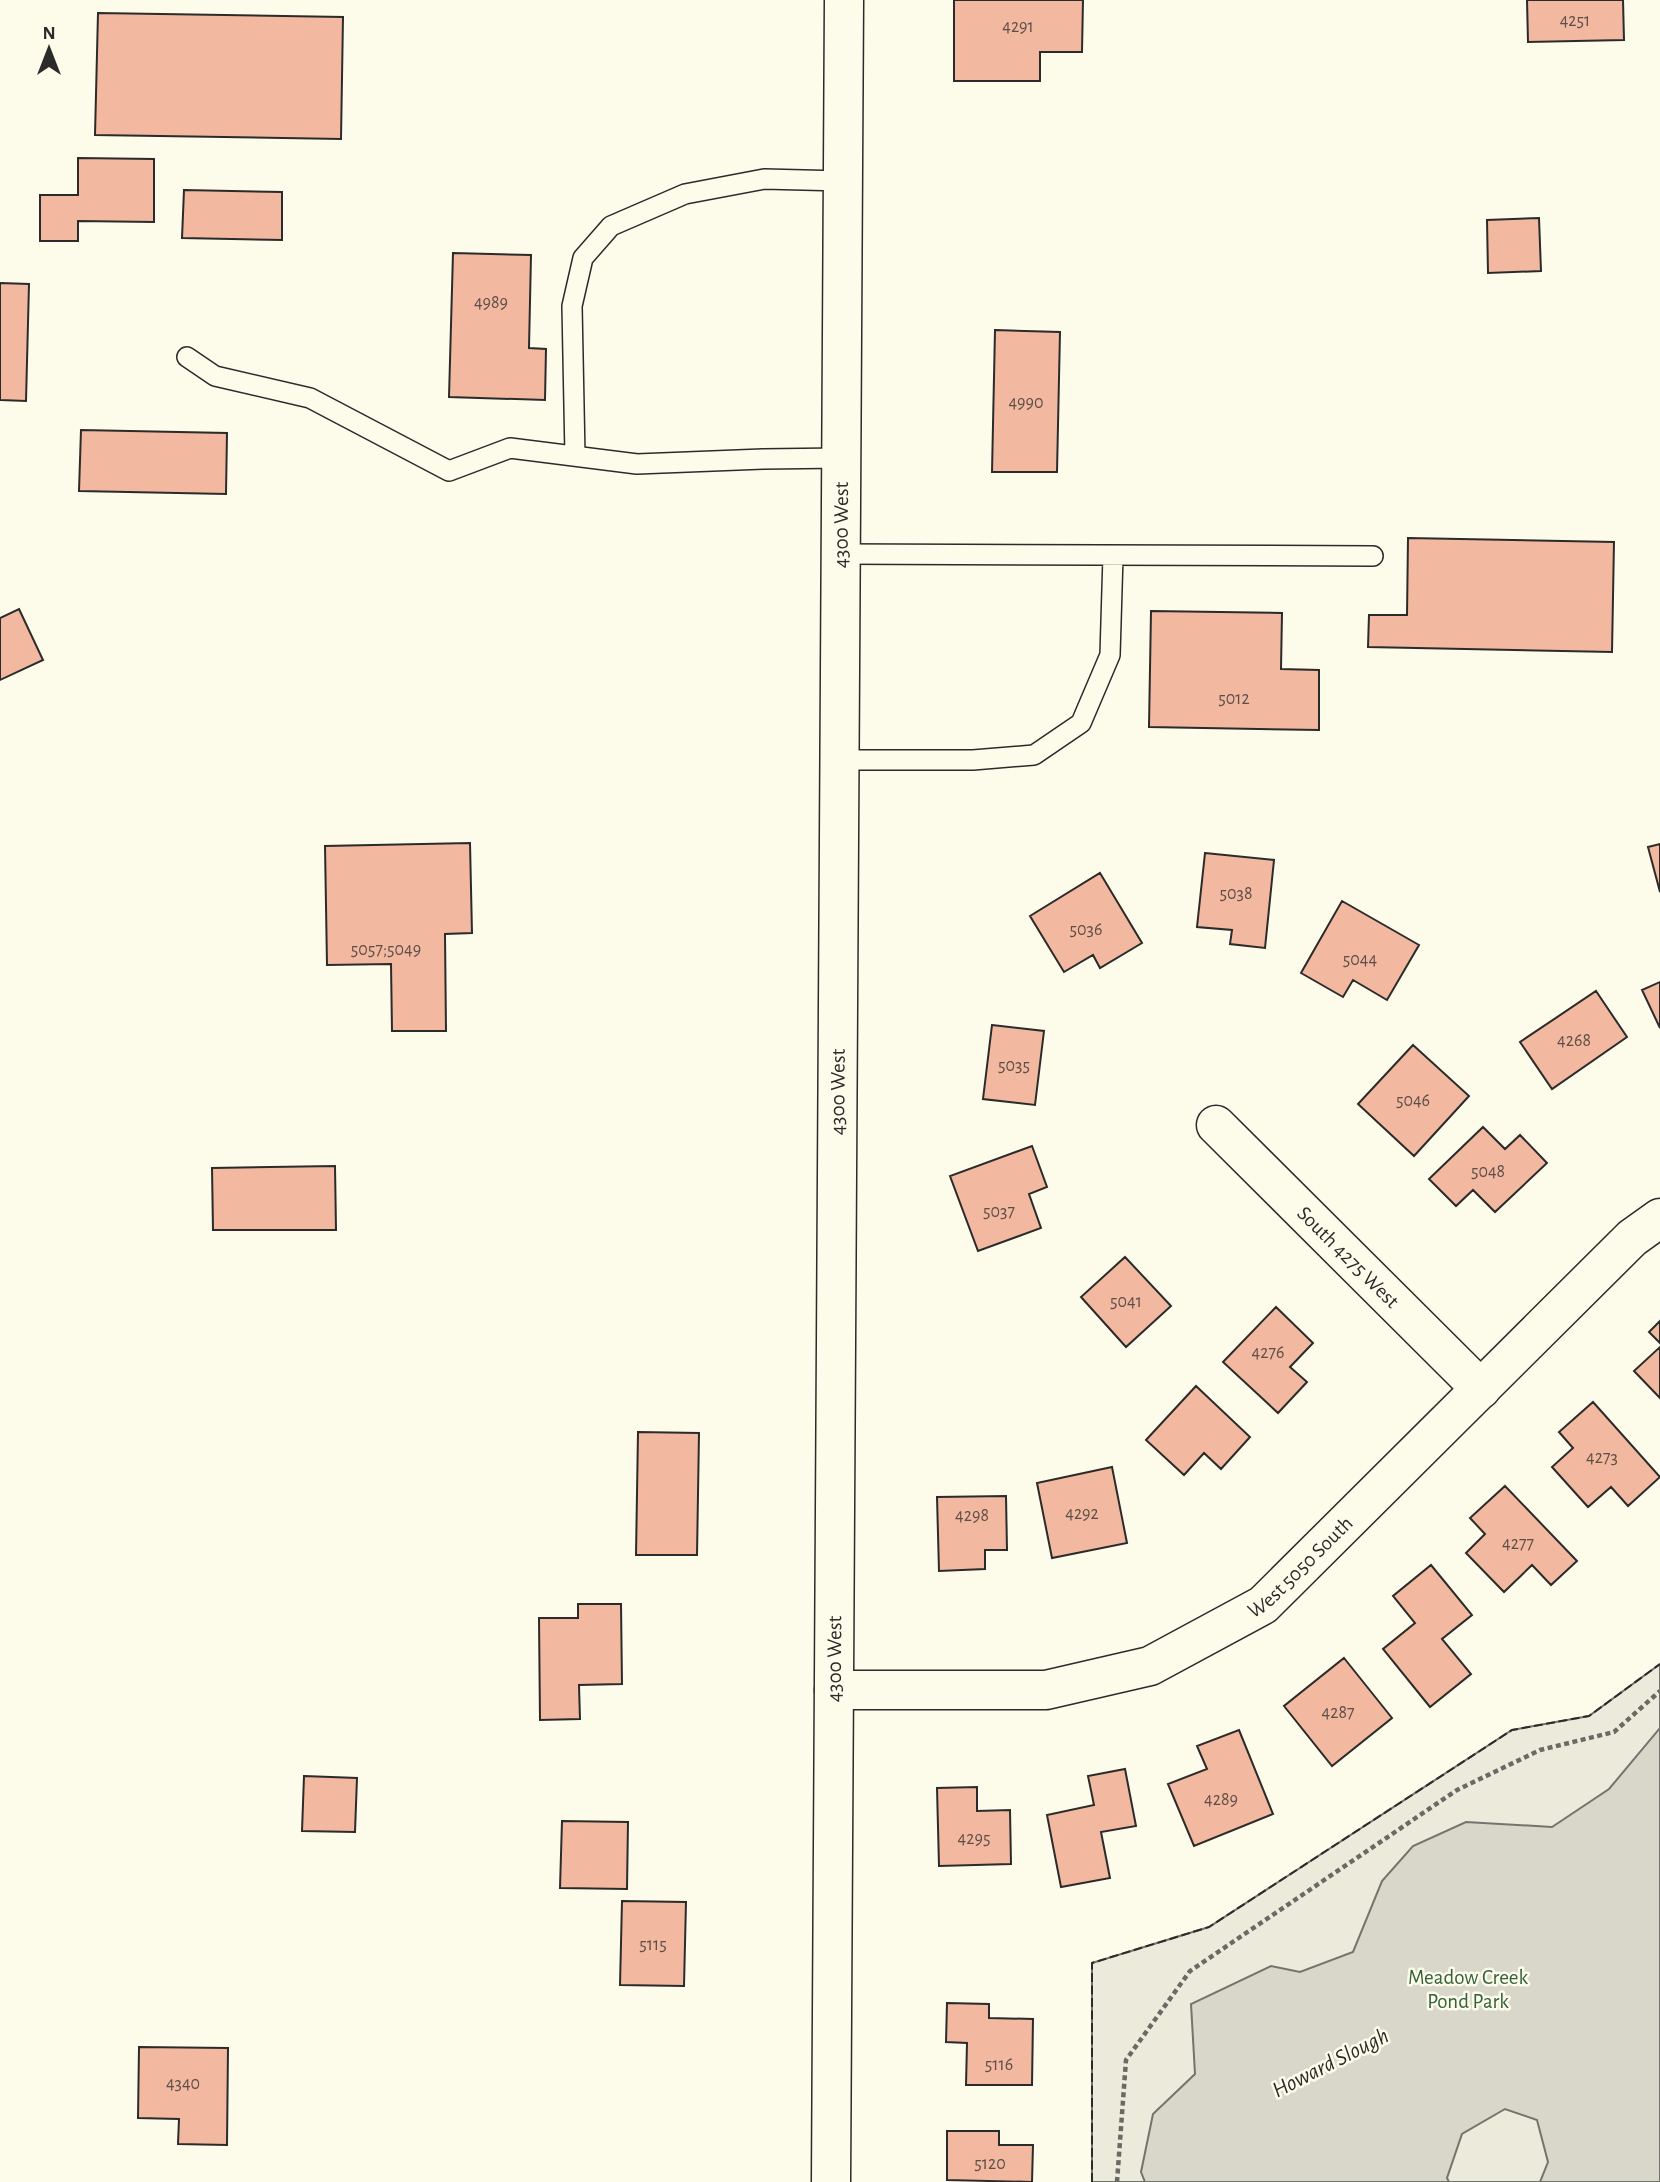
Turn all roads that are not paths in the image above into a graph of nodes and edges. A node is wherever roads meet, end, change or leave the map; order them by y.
1 (844, 0) edge
2 (843, 181) junction
3 (187, 357) dead end
4 (575, 456) junction
5 (842, 458) junction
6 (841, 554) junction
7 (1113, 556) junction
8 (1373, 556) dead end
9 (839, 760) junction
10 (1216, 1125) dead end
11 (1660, 1218) edge
12 (1481, 1389) junction
13 (834, 1690) junction
14 (831, 2182) edge

1 - 2 street, 4300 West
2 - 4 lane
2 - 5 street, 4300 West
3 - 4 lane
4 - 5 lane
5 - 6 street, 4300 West
6 - 7 lane
6 - 9 street, 4300 West
7 - 8 lane
7 - 9 lane
9 - 13 street, 4300 West
10 - 12 street, South 4275 West
11 - 12 street, West 5050 South
12 - 13 street, West 5050 South
13 - 14 street, 4300 West

